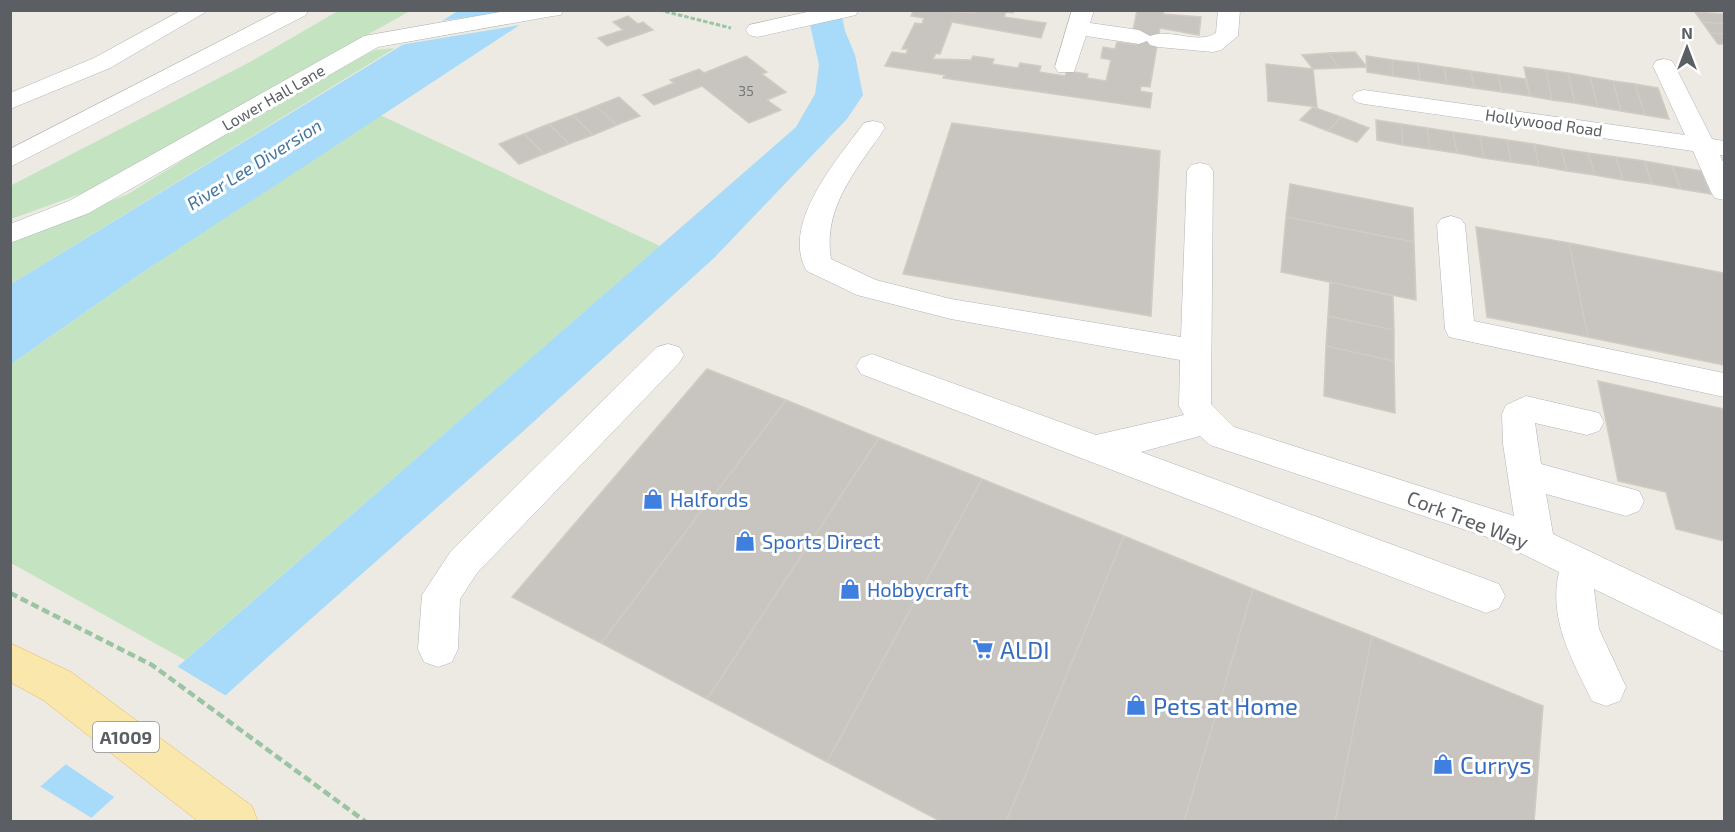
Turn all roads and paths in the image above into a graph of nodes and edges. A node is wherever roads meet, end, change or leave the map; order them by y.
1 (199, 10) edge
2 (298, 10) edge
3 (428, 10) edge
4 (659, 10) edge
5 (848, 10) edge
6 (1229, 10) edge
7 (550, 11) edge
8 (1081, 19) edge
9 (757, 30) joint
10 (381, 38) junction
11 (1664, 66) dead end
12 (1066, 67) dead end
13 (1364, 97) dead end
14 (10, 102) edge
15 (873, 128) dead end
16 (1714, 146) edge
17 (10, 159) edge
18 (1200, 171) dead end
19 (1725, 192) edge
20 (1451, 225) dead end
21 (10, 234) edge
22 (1197, 351) junction
23 (668, 355) dead end
24 (872, 366) dead end
25 (1725, 386) edge
26 (1205, 421) junction
27 (1587, 422) dead end
28 (1095, 449) junction
29 (1525, 474) junction
30 (1626, 501) dead end
31 (1537, 545) junction
32 (1579, 565) junction
33 (10, 593) edge
34 (1486, 596) dead end
35 (1725, 634) edge
36 (438, 650) dead end
37 (10, 661) edge
38 (1606, 687) dead end
39 (236, 822) edge
40 (366, 822) edge

1 - 14 street
2 - 17 street
3 - 10 street
4 - 9 path
5 - 9 street
6 - 8 street
7 - 10 street, Lower Hall Lane
8 - 12 street
10 - 21 street, Lower Hall Lane
11 - 16 street
13 - 16 street, Hollywood Road
15 - 22 street
16 - 19 street
18 - 22 street
20 - 25 street
22 - 26 street
23 - 36 street
24 - 28 street
26 - 28 street
26 - 31 street, Cork Tree Way
27 - 29 street
28 - 34 street
29 - 30 street
29 - 31 street
31 - 32 street, Cork Tree Way
32 - 35 street, Cork Tree Way
32 - 38 street
33 - 40 path
37 - 39 main road, A1009

